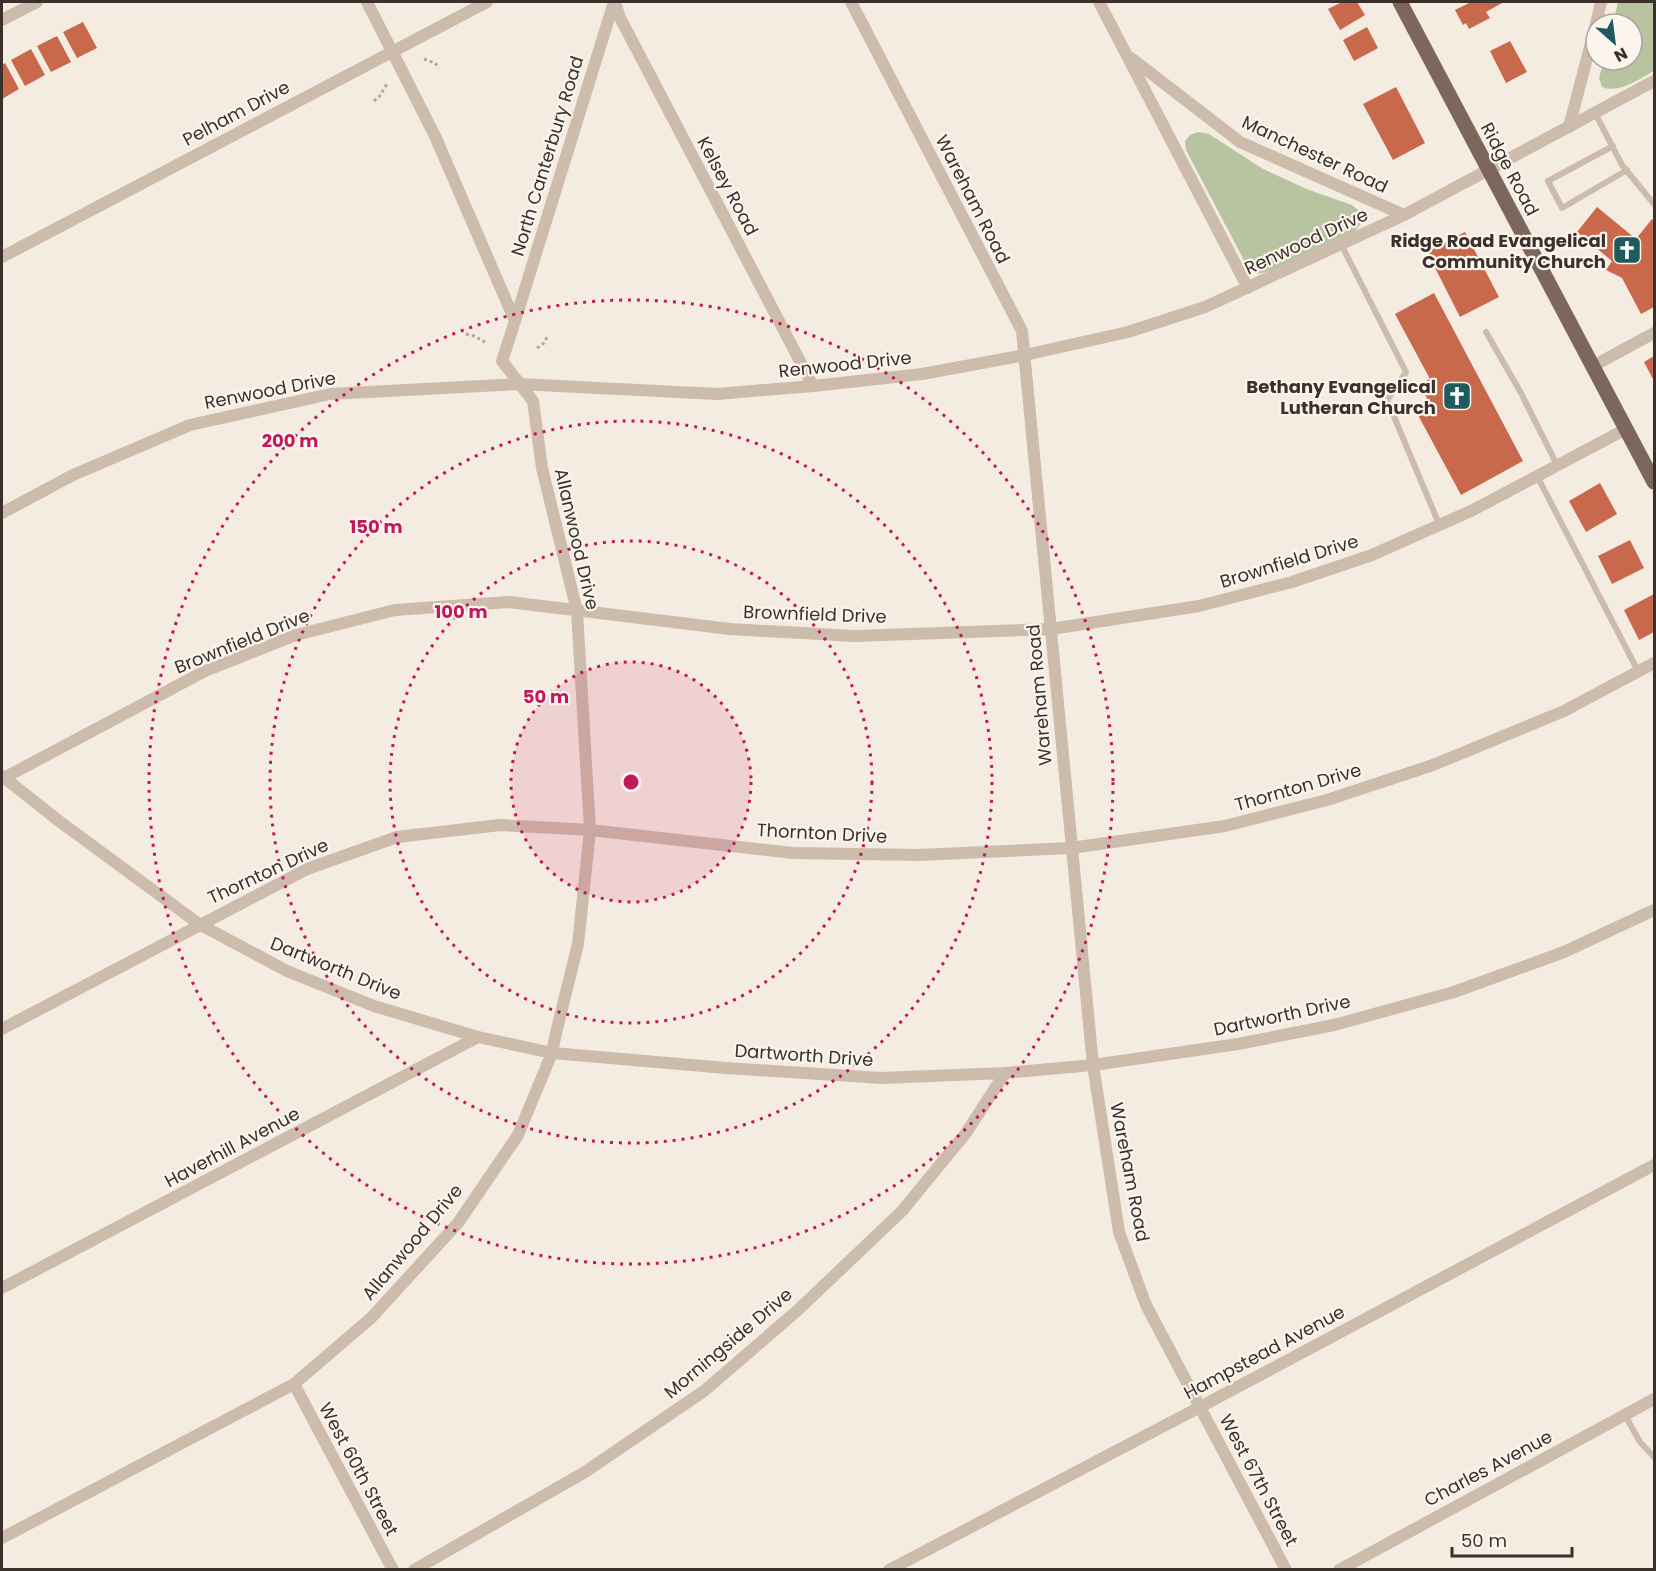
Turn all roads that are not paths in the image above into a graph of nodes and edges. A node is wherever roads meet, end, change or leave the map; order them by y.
1 (37, 2) edge
2 (367, 2) edge
3 (487, 2) edge
4 (615, 2) edge
5 (851, 2) edge
6 (1099, 2) edge
7 (1400, 2) edge
8 (2, 20) edge
9 (392, 51) junction
10 (1128, 56) junction
11 (1584, 70) edge
12 (1654, 81) edge
13 (1595, 113) junction
14 (1569, 127) junction
15 (1613, 146) junction
16 (1488, 169) junction
17 (1627, 170) junction
18 (1654, 204) edge
19 (1404, 215) junction
20 (1341, 244) junction
21 (2, 256) edge
22 (1248, 288) junction
23 (515, 321) junction
24 (1486, 332) dead end
25 (1654, 333) edge
26 (1025, 355) junction
27 (1593, 366) junction
28 (519, 384) junction
29 (813, 386) junction
30 (1626, 429) junction
31 (1558, 465) junction
32 (1537, 476) junction
33 (1654, 482) edge
34 (2, 513) edge
35 (1439, 524) junction
36 (577, 611) junction
37 (1051, 629) junction
38 (1654, 663) edge
39 (1638, 671) junction
40 (2, 777) edge
41 (590, 830) junction
42 (1071, 848) junction
43 (1654, 910) edge
44 (200, 924) junction
45 (2, 1029) edge
46 (478, 1037) junction
47 (552, 1053) junction
48 (1093, 1065) junction
49 (1005, 1073) junction
50 (1654, 1165) edge
51 (2, 1288) edge
52 (294, 1384) junction
53 (1654, 1399) edge
54 (1200, 1407) junction
55 (1626, 1414) junction
56 (1654, 1457) edge
57 (2, 1538) edge
58 (393, 1569) edge
59 (414, 1569) edge
60 (889, 1569) edge
61 (1286, 1569) edge
62 (1339, 1569) edge

1 - 8 street
2 - 9 street
3 - 9 street, Pelham Drive
4 - 23 street, North Canterbury Road
4 - 29 street, Kelsey Road
5 - 26 street, Wareham Road
6 - 10 street, Manchester Road
7 - 16 main road, Ridge Road
9 - 21 street, Pelham Drive
9 - 23 street
10 - 19 street, Manchester Road
10 - 22 street, Manchester Road
11 - 14 street
12 - 13 street, Renwood Drive
13 - 14 street, Renwood Drive
13 - 15 lane
14 - 16 street, Renwood Drive
15 - 17 lane
15 - 17 lane
16 - 19 street, Renwood Drive
16 - 27 main road, Ridge Road
17 - 18 lane
19 - 20 street, Renwood Drive
20 - 22 street, Renwood Drive
20 - 35 lane
22 - 26 street, Renwood Drive
23 - 28 street, Allanwood Drive
24 - 31 lane
25 - 27 street
26 - 29 street, Renwood Drive
26 - 37 street, Wareham Road
27 - 30 main road, Ridge Road
28 - 29 street, Renwood Drive
28 - 34 street, Renwood Drive
28 - 36 street, Allanwood Drive
30 - 31 street, Brownfield Drive
30 - 33 main road, Ridge Road
31 - 32 street, Brownfield Drive
32 - 35 street, Brownfield Drive
32 - 39 lane
35 - 37 street, Brownfield Drive
36 - 37 street, Brownfield Drive
36 - 40 street, Brownfield Drive
36 - 41 street, Allanwood Drive
37 - 42 street, Wareham Road
38 - 39 street, Thornton Drive
39 - 42 street, Thornton Drive
40 - 44 street, Dartworth Drive
41 - 42 street, Thornton Drive
41 - 44 street, Thornton Drive
41 - 47 street, Allanwood Drive
42 - 48 street, Wareham Road
43 - 48 street, Dartworth Drive
44 - 45 street, Thornton Drive
44 - 46 street, Dartworth Drive
46 - 47 street, Dartworth Drive
46 - 51 street, Haverhill Avenue
47 - 49 street, Dartworth Drive
47 - 52 street, Allanwood Drive
48 - 49 street, Dartworth Drive
48 - 54 street, Wareham Road
49 - 59 street, Morningside Drive
50 - 54 street, Hampstead Avenue
52 - 57 street, Allanwood Drive
52 - 58 street, West 60th Street
53 - 55 street, Charles Avenue
54 - 60 street, Hampstead Avenue
54 - 61 street, West 67th Street
55 - 56 lane
55 - 62 street, Charles Avenue

